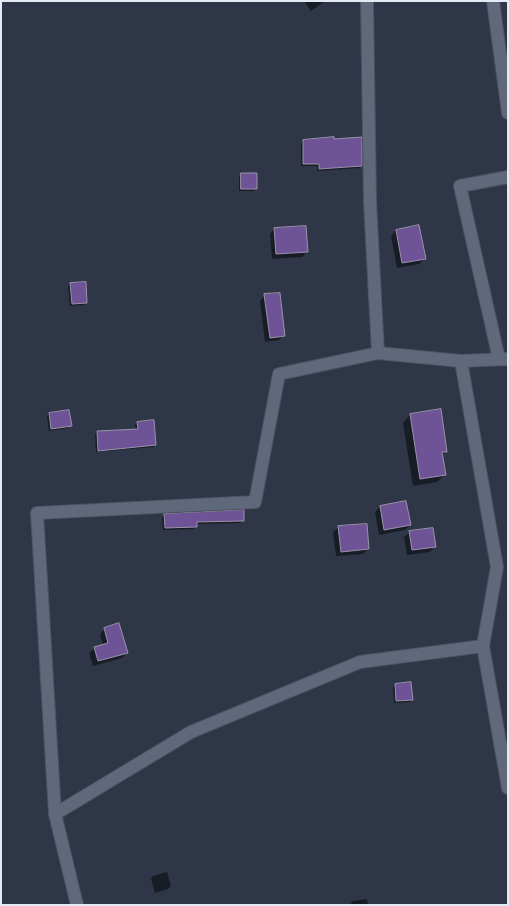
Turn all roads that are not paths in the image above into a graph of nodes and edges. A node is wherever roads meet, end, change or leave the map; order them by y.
1 (367, 1) edge
2 (493, 1) edge
3 (508, 113) edge
4 (508, 177) edge
5 (378, 353) junction
6 (503, 359) edge
7 (461, 361) junction
8 (503, 565) edge
9 (483, 646) junction
10 (508, 788) edge
11 (55, 814) junction
12 (77, 905) edge

1 - 5 street
2 - 3 street
4 - 6 street
5 - 7 street
5 - 11 street
6 - 7 street
7 - 8 street
8 - 9 street
9 - 10 street
9 - 11 street
11 - 12 street

